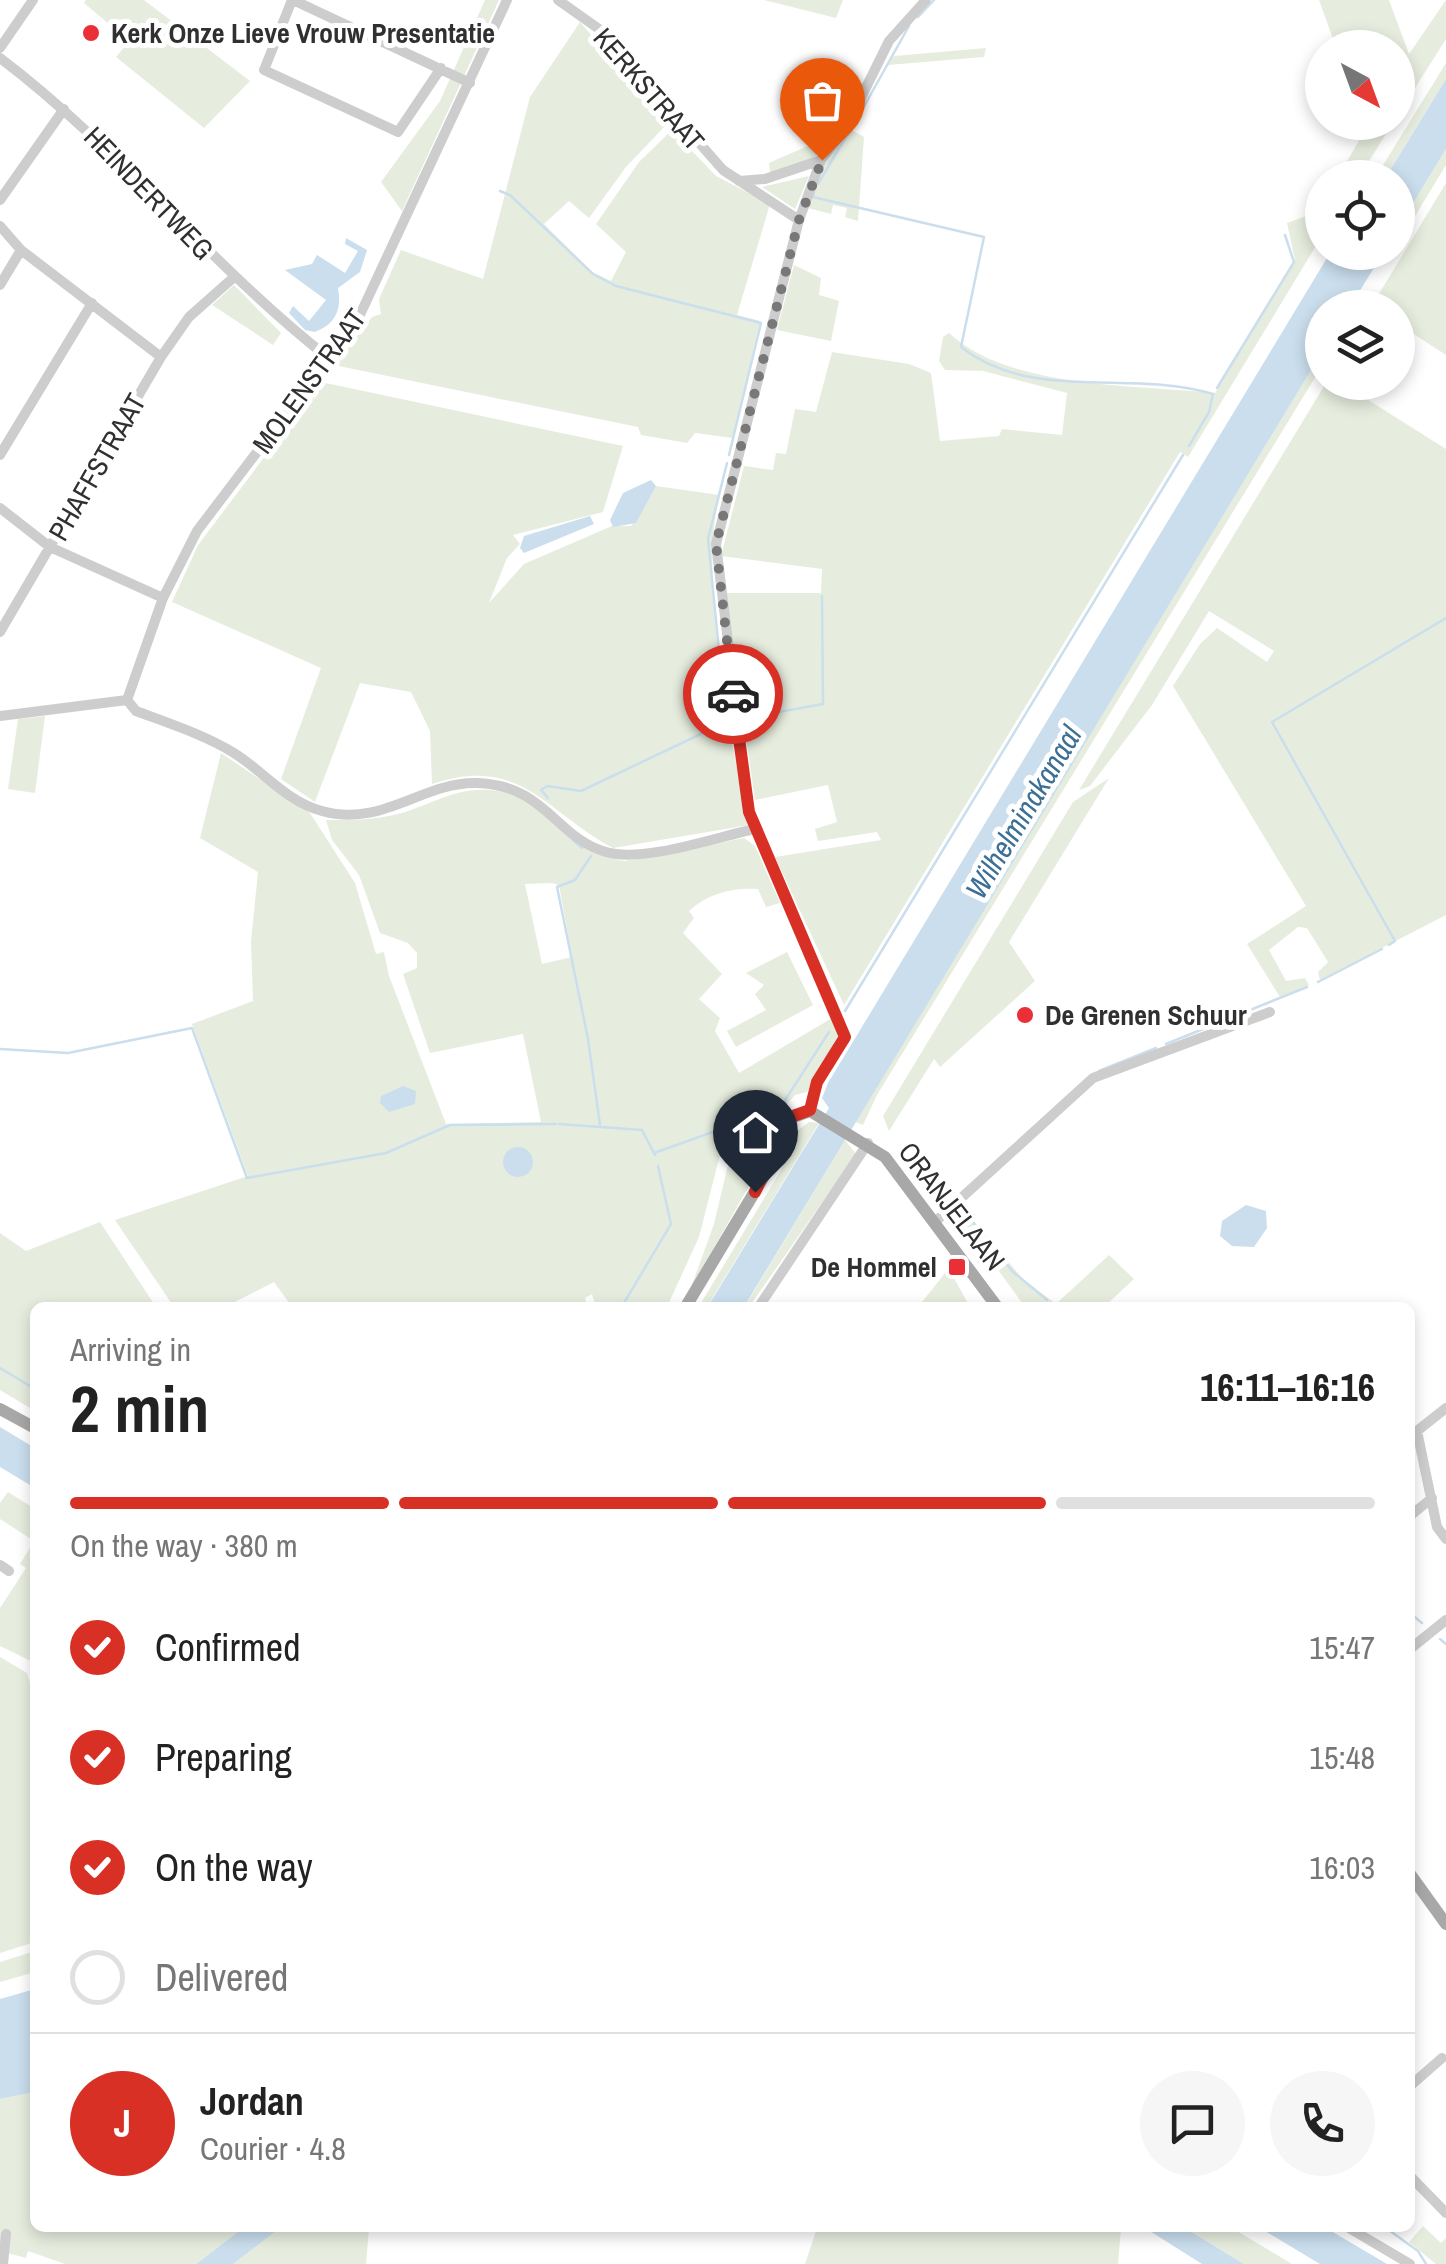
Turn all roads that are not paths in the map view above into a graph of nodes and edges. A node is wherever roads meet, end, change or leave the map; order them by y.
1 (33, 0) edge
2 (293, 0) edge
3 (507, 0) edge
4 (558, 0) edge
5 (926, 0) edge
6 (0, 48) edge
7 (0, 58) edge
8 (0, 66) edge
9 (441, 68) junction
10 (470, 84) junction
11 (64, 110) junction
12 (822, 160) junction
13 (738, 181) junction
14 (0, 200) edge
15 (799, 220) junction
16 (0, 226) edge
17 (21, 250) junction
18 (233, 278) junction
19 (0, 285) edge
20 (92, 303) junction
21 (200, 306) joint
22 (161, 357) junction
23 (330, 359) junction
24 (0, 455) edge
25 (0, 508) edge
26 (50, 547) junction
27 (163, 598) junction
28 (0, 630) edge
29 (126, 700) junction
30 (0, 716) edge
31 (755, 829) junction
32 (1270, 1012) dead end
33 (814, 1111) junction
34 (868, 1143) junction
35 (936, 1222) junction
36 (689, 1302) edge
37 (762, 1302) edge
38 (994, 1302) edge
39 (0, 1408) edge
40 (1446, 1408) edge
41 (30, 1425) edge
42 (1446, 1496) edge
43 (1432, 1502) junction
44 (1415, 1513) edge
45 (1446, 1538) edge
46 (1446, 1620) edge
47 (1415, 1645) edge
48 (1415, 1881) edge
49 (1446, 1924) edge
50 (1442, 2058) dead end
51 (1415, 2082) edge
52 (1415, 2181) edge
53 (1446, 2213) edge
54 (1356, 2232) edge
55 (6, 2234) dead end
56 (2, 2264) edge
57 (1410, 2264) edge

1 - 6 street
2 - 9 street
2 - 9 street
3 - 10 street, MOLENSTRAAT
4 - 13 street, KERKSTRAAT
5 - 12 street
7 - 11 street, HEINDERTWEG
8 - 11 street, HEINDERTWEG
9 - 10 street
10 - 23 street, MOLENSTRAAT
11 - 14 street
11 - 18 street, HEINDERTWEG
12 - 13 street
12 - 15 street
13 - 15 street, KERKSTRAAT
15 - 31 street
16 - 17 street
17 - 19 street
17 - 20 street
18 - 21 street, HEINDERTWEG
18 - 23 street, HEINDERTWEG
20 - 22 street
20 - 24 street
21 - 22 street, PHAFFSTRAAT
22 - 26 street, PHAFFSTRAAT
23 - 27 street, MOLENSTRAAT
25 - 26 street
26 - 27 street
26 - 28 street, PHAFFSTRAAT
27 - 29 street, MOLENSTRAAT
29 - 30 street
29 - 31 street
31 - 33 street
32 - 35 street
33 - 34 main road, ORANJELAAN
33 - 36 main road
34 - 35 main road, ORANJELAAN
34 - 37 street
35 - 38 main road, ORANJELAAN
39 - 41 main road
40 - 43 street
42 - 43 street
43 - 44 street
43 - 45 street
46 - 47 street
48 - 49 main road
50 - 51 street
52 - 53 street
54 - 57 street
55 - 56 street

